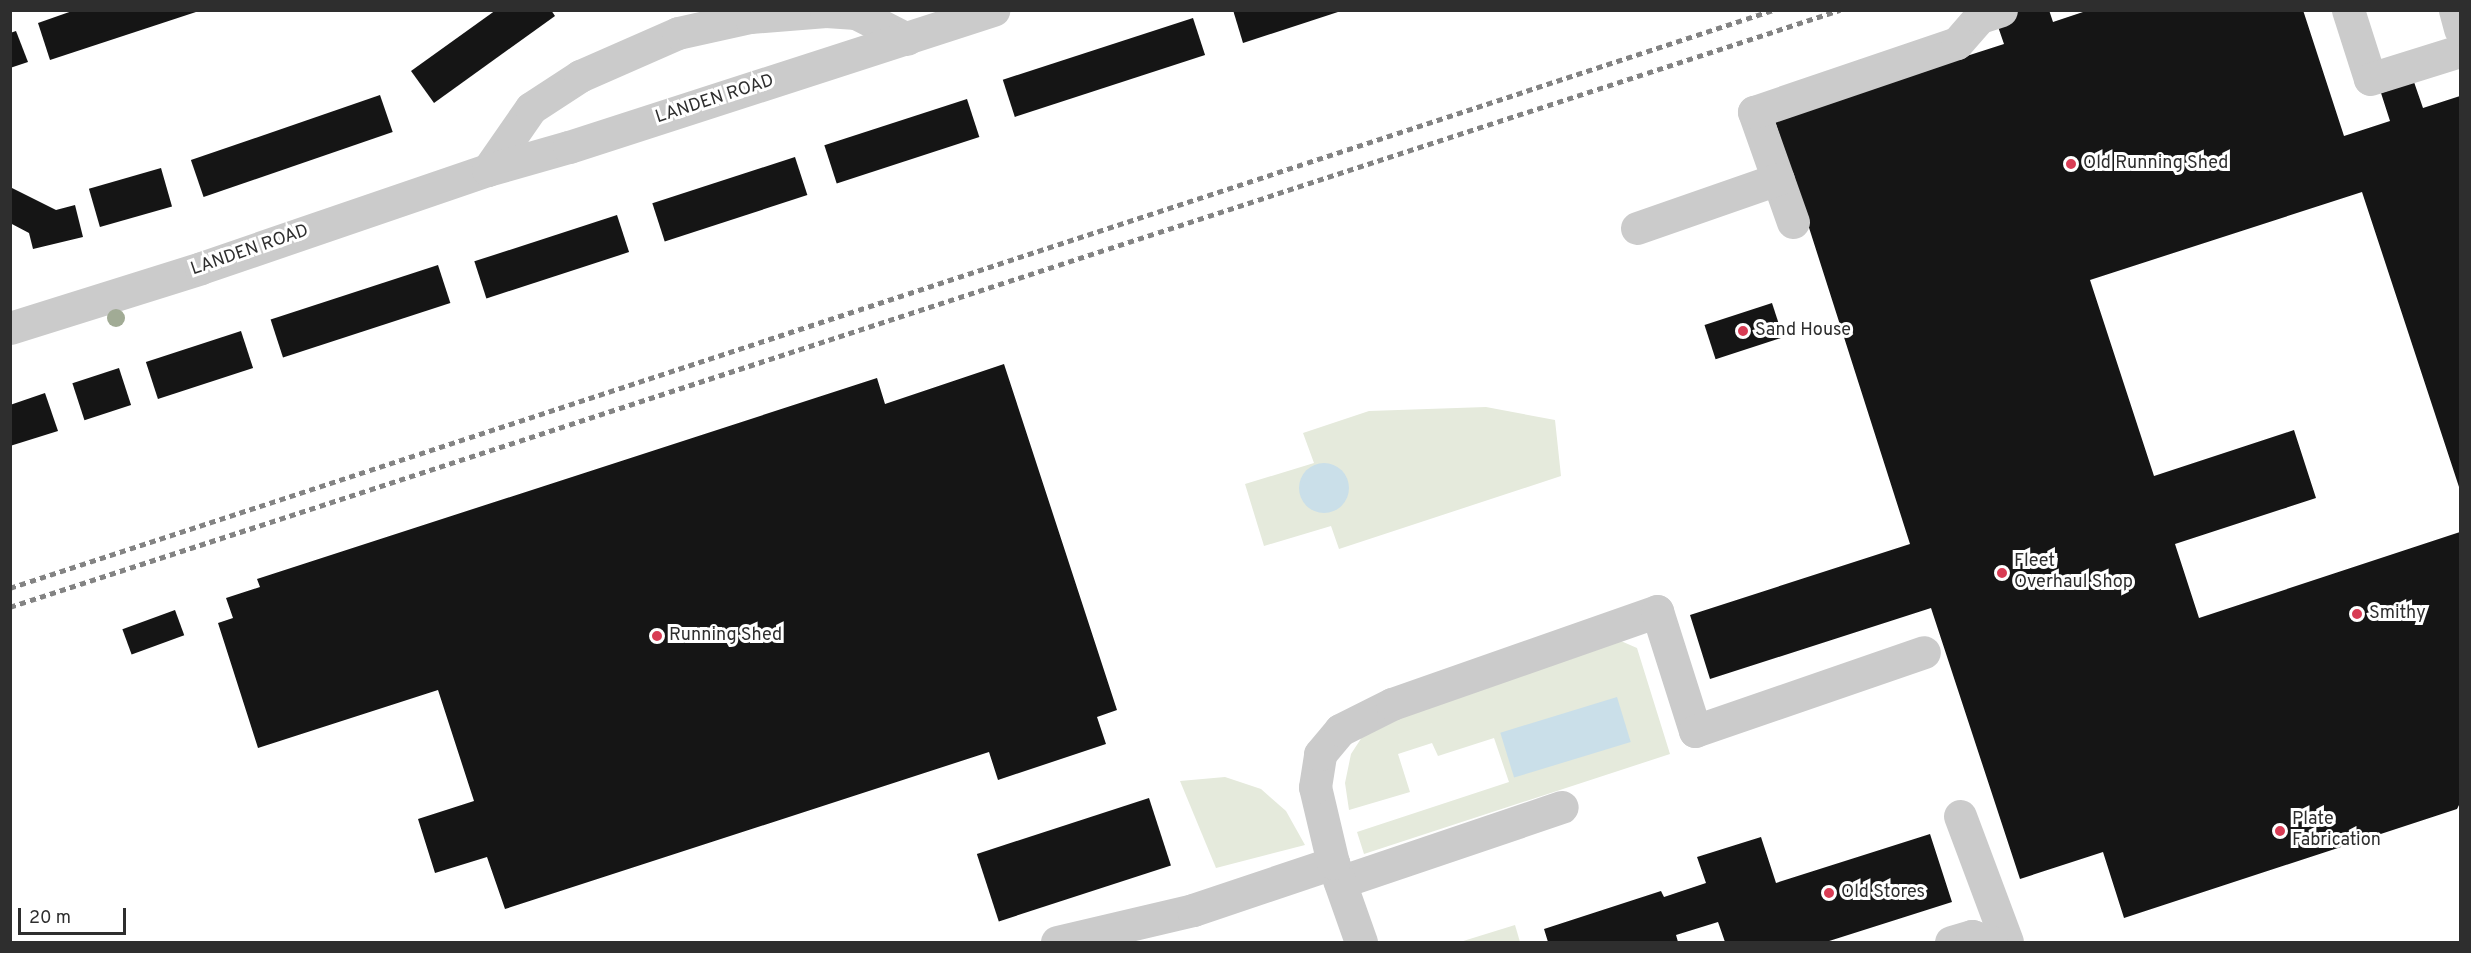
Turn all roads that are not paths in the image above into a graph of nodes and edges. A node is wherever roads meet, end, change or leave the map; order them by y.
1 (993, 10) edge
2 (2001, 10) edge
3 (2349, 10) edge
4 (2455, 10) edge
5 (2460, 28) edge
6 (907, 39) junction
7 (2460, 51) edge
8 (488, 170) junction
9 (1778, 179) junction
10 (1793, 222) dead end
11 (1637, 228) dead end
12 (10, 328) edge
13 (1924, 652) dead end
14 (1562, 807) dead end
15 (1960, 816) dead end
16 (1336, 873) junction
17 (1057, 942) edge
18 (1361, 942) edge
19 (1951, 942) edge
20 (1991, 942) edge
21 (2007, 942) edge

1 - 6 street, LANDEN ROAD
2 - 9 street
3 - 7 street
4 - 5 street
6 - 8 street, LANDEN ROAD
6 - 8 street
8 - 12 street, LANDEN ROAD
9 - 10 street
9 - 11 street
13 - 16 street
14 - 16 street
15 - 21 street
16 - 17 street
16 - 18 street
19 - 20 street

